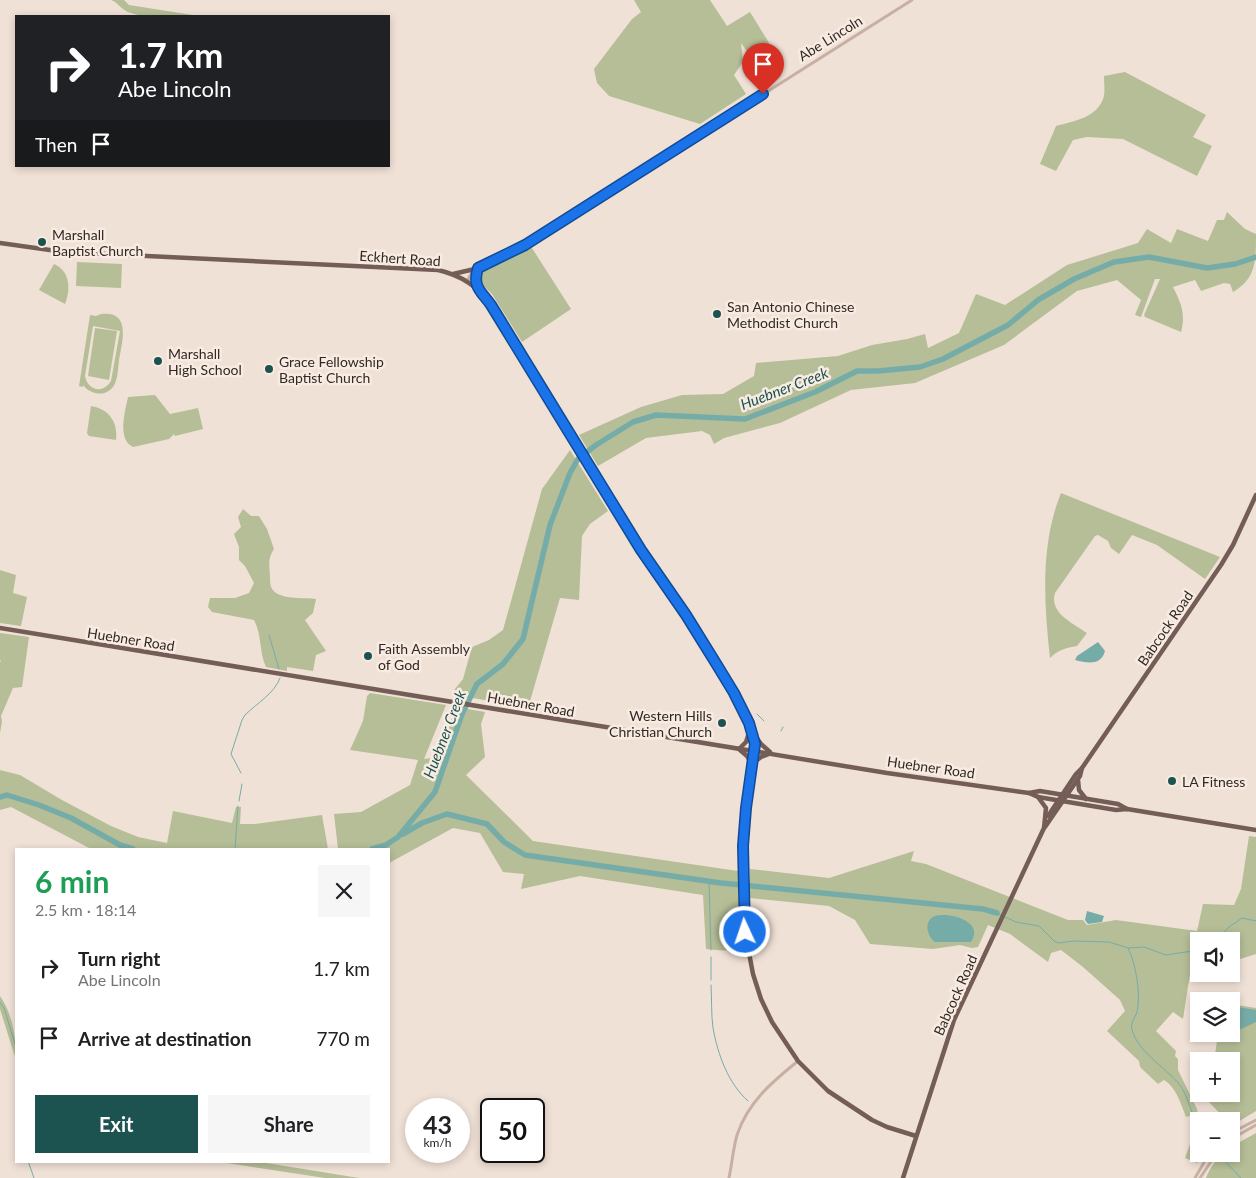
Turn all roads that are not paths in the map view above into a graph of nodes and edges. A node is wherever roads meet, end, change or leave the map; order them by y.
1 (912, 0) edge
2 (0, 243) edge
3 (478, 268) junction
4 (452, 274) junction
5 (466, 281) junction
6 (478, 290) junction
7 (1256, 495) edge
8 (0, 628) edge
9 (751, 728) junction
10 (739, 749) junction
11 (754, 751) junction
12 (771, 753) junction
13 (752, 764) junction
14 (1082, 768) junction
15 (1078, 780) junction
16 (1029, 793) junction
17 (1061, 795) junction
18 (1066, 796) junction
19 (1038, 797) junction
20 (1087, 800) junction
21 (1057, 801) junction
22 (1063, 802) junction
23 (1127, 809) junction
24 (1045, 819) junction
25 (1044, 828) junction
26 (1256, 830) edge
27 (798, 1061) junction
28 (1256, 1120) edge
29 (1256, 1126) edge
30 (1240, 1128) edge
31 (1240, 1134) edge
32 (916, 1136) junction
33 (1204, 1162) edge
34 (1210, 1162) edge
35 (729, 1178) edge
36 (903, 1178) edge
37 (1195, 1178) edge
38 (1200, 1178) edge

1 - 3 street, Abe Lincoln
2 - 4 main road, Eckhert Road
3 - 4 main road
3 - 5 street, Abe Lincoln
3 - 6 main road
4 - 5 main road, Eckhert Road
5 - 6 main road, Eckhert Road
6 - 9 main road, Eckhert Road
7 - 14 main road, Babcock Road
8 - 10 main road, Huebner Road
9 - 10 main road
9 - 11 main road, Eckhert Road
9 - 12 main road
10 - 11 main road, Huebner Road
10 - 13 main road
11 - 12 main road, Huebner Road
11 - 13 main road, Eckhert Road
12 - 13 main road
12 - 16 main road, Huebner Road
13 - 27 main road, Eckhert Road
14 - 15 main road, Babcock Road
14 - 17 main road, Babcock Road
15 - 18 main road, Babcock Road
15 - 20 main road
16 - 17 main road, Huebner Road
16 - 19 main road, Huebner Road
17 - 18 main road, Huebner Road
17 - 21 main road, Babcock Road
18 - 20 main road, Huebner Road
18 - 22 main road, Babcock Road
19 - 21 main road, Huebner Road
19 - 24 main road
20 - 23 main road, Huebner Road
21 - 22 main road, Huebner Road
21 - 24 main road, Babcock Road
22 - 23 main road, Huebner Road
22 - 25 main road, Babcock Road
23 - 26 main road, Huebner Road
24 - 25 main road, Babcock Road
25 - 32 main road, Babcock Road
27 - 32 main road, Eckhert Road
27 - 35 street
28 - 30 street
29 - 31 street
32 - 36 main road, Babcock Road
33 - 37 street
34 - 38 street

